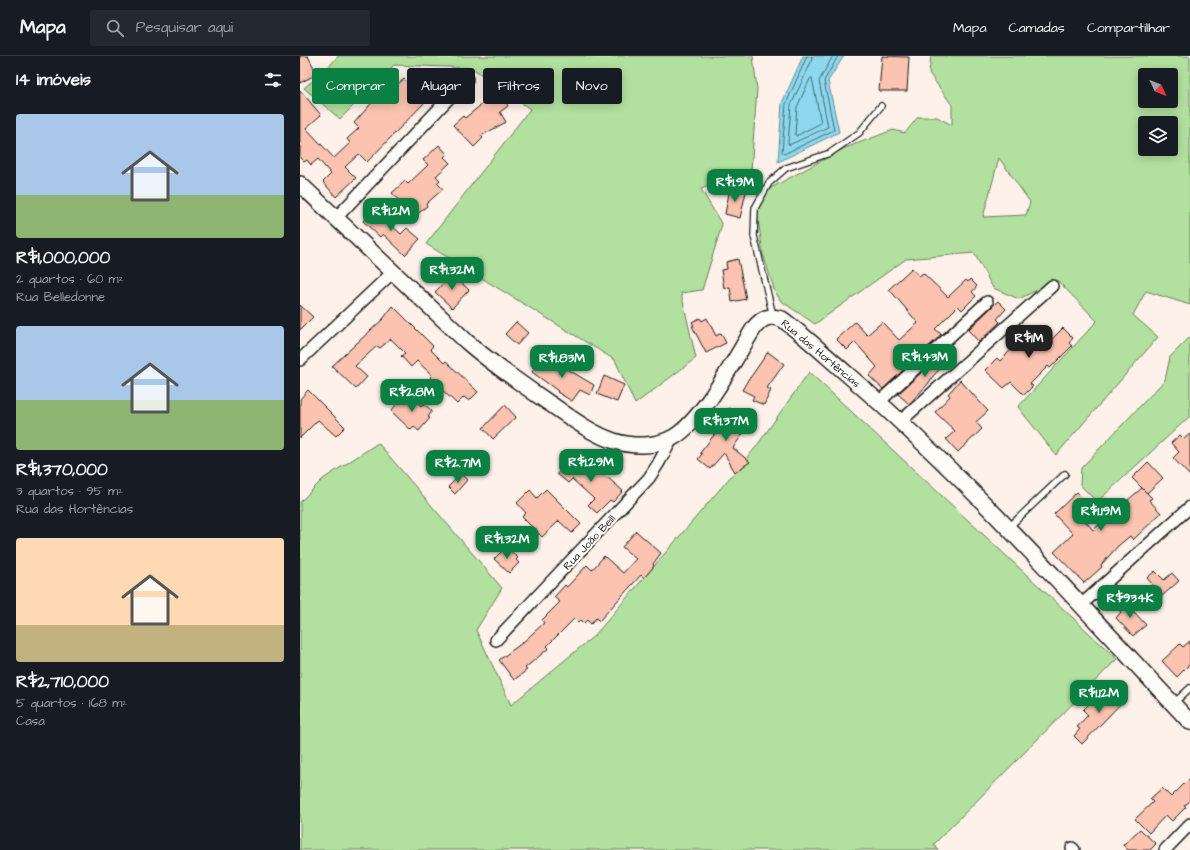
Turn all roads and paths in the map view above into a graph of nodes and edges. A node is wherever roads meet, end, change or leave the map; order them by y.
1 (443, 104) edge
2 (881, 106) dead end
3 (300, 184) edge
4 (336, 218) junction
5 (393, 272) junction
6 (1052, 286) dead end
7 (987, 302) dead end
8 (773, 316) junction
9 (300, 360) edge
10 (879, 402) junction
11 (901, 421) junction
12 (673, 437) junction
13 (1065, 474) dead end
14 (1190, 506) edge
15 (1008, 528) junction
16 (1081, 605) junction
17 (496, 640) dead end
18 (1190, 688) edge
19 (1173, 704) junction
20 (1190, 722) edge
21 (1190, 824) edge
22 (1165, 850) edge

1 - 4 street
2 - 8 lane
3 - 4 street, Rua das Hortências
4 - 5 street, Rua das Hortências
5 - 9 street
5 - 12 street, Rua das Hortências
6 - 11 street
7 - 10 street
8 - 10 street, Rua das Hortências
8 - 12 street, Rua das Hortências
10 - 11 street, Rua das Hortências
11 - 15 street, Rua das Hortências
12 - 17 street, Rua João Beill
13 - 15 lane
14 - 16 street
15 - 16 street, Rua das Hortências
16 - 19 street, Rua das Hortências
18 - 19 lane
19 - 20 street, Rua das Hortências
21 - 22 street

